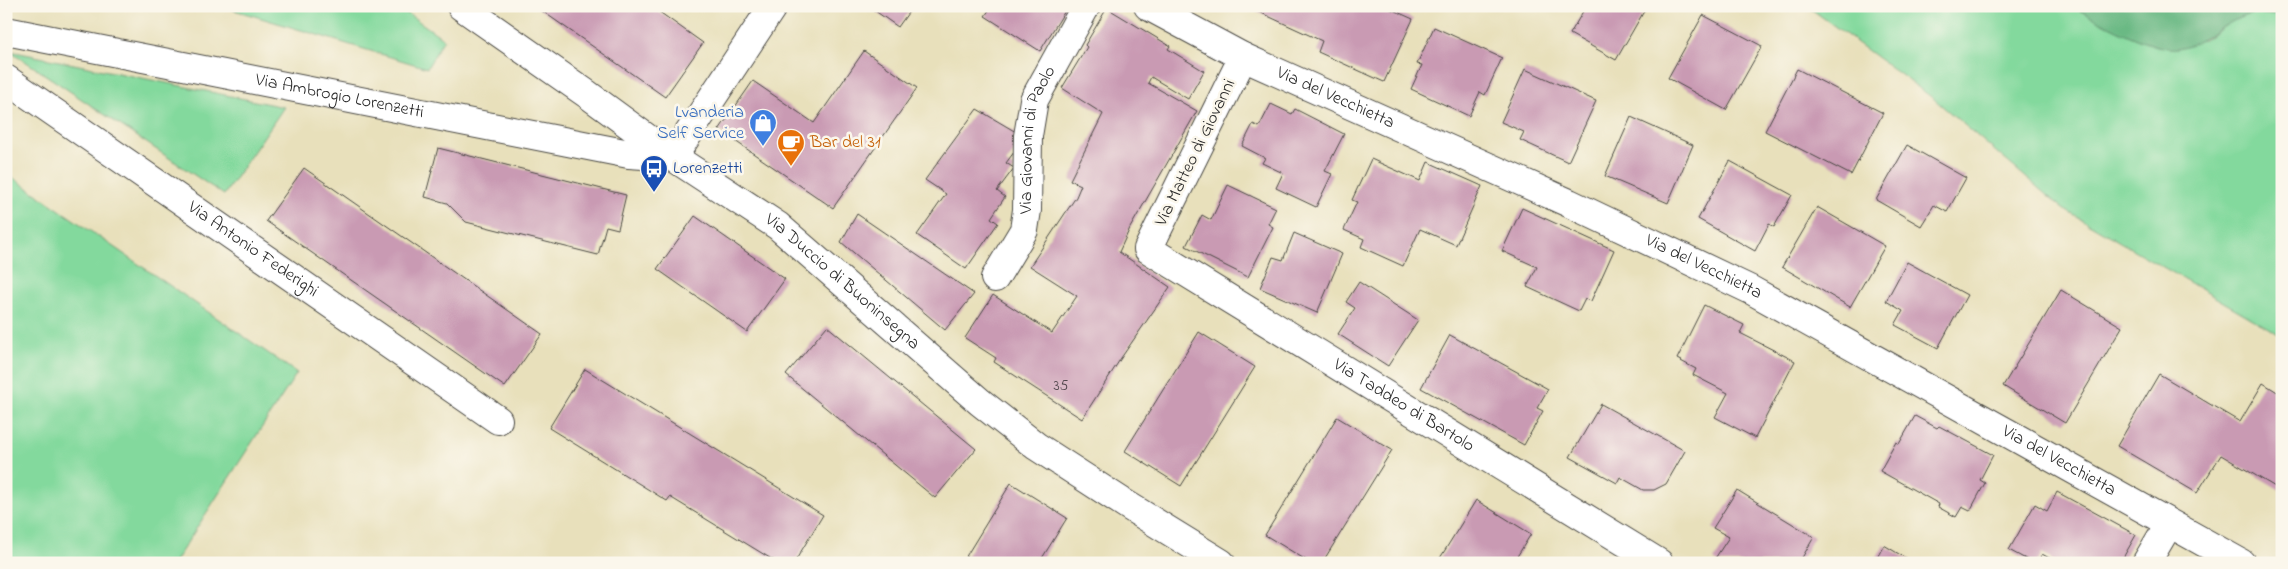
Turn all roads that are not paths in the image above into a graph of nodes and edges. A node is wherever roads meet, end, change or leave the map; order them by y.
1 (461, 6) edge
2 (773, 6) edge
3 (1086, 6) edge
4 (1148, 6) edge
5 (6, 32) edge
6 (1243, 57) junction
7 (6, 79) edge
8 (673, 157) junction
9 (1148, 249) joint
10 (995, 278) dead end
11 (498, 420) dead end
12 (2169, 524) junction
13 (1221, 563) edge
14 (1659, 563) edge
15 (2146, 563) edge
16 (2241, 563) edge

1 - 8 street, Via Duccio di Buoninsegna
2 - 8 street
3 - 10 street, Via Giovanni di Paolo
4 - 6 street, Via del Vecchietta
5 - 8 street, Via Ambrogio Lorenzetti
6 - 9 street, Via Matteo di Giovanni
6 - 12 street, Via del Vecchietta
7 - 11 street, Via Antonio Federighi
8 - 13 street, Via Duccio di Buoninsegna
9 - 14 street, Via Taddeo di Bartolo
12 - 15 street
12 - 16 street, Via del Vecchietta

